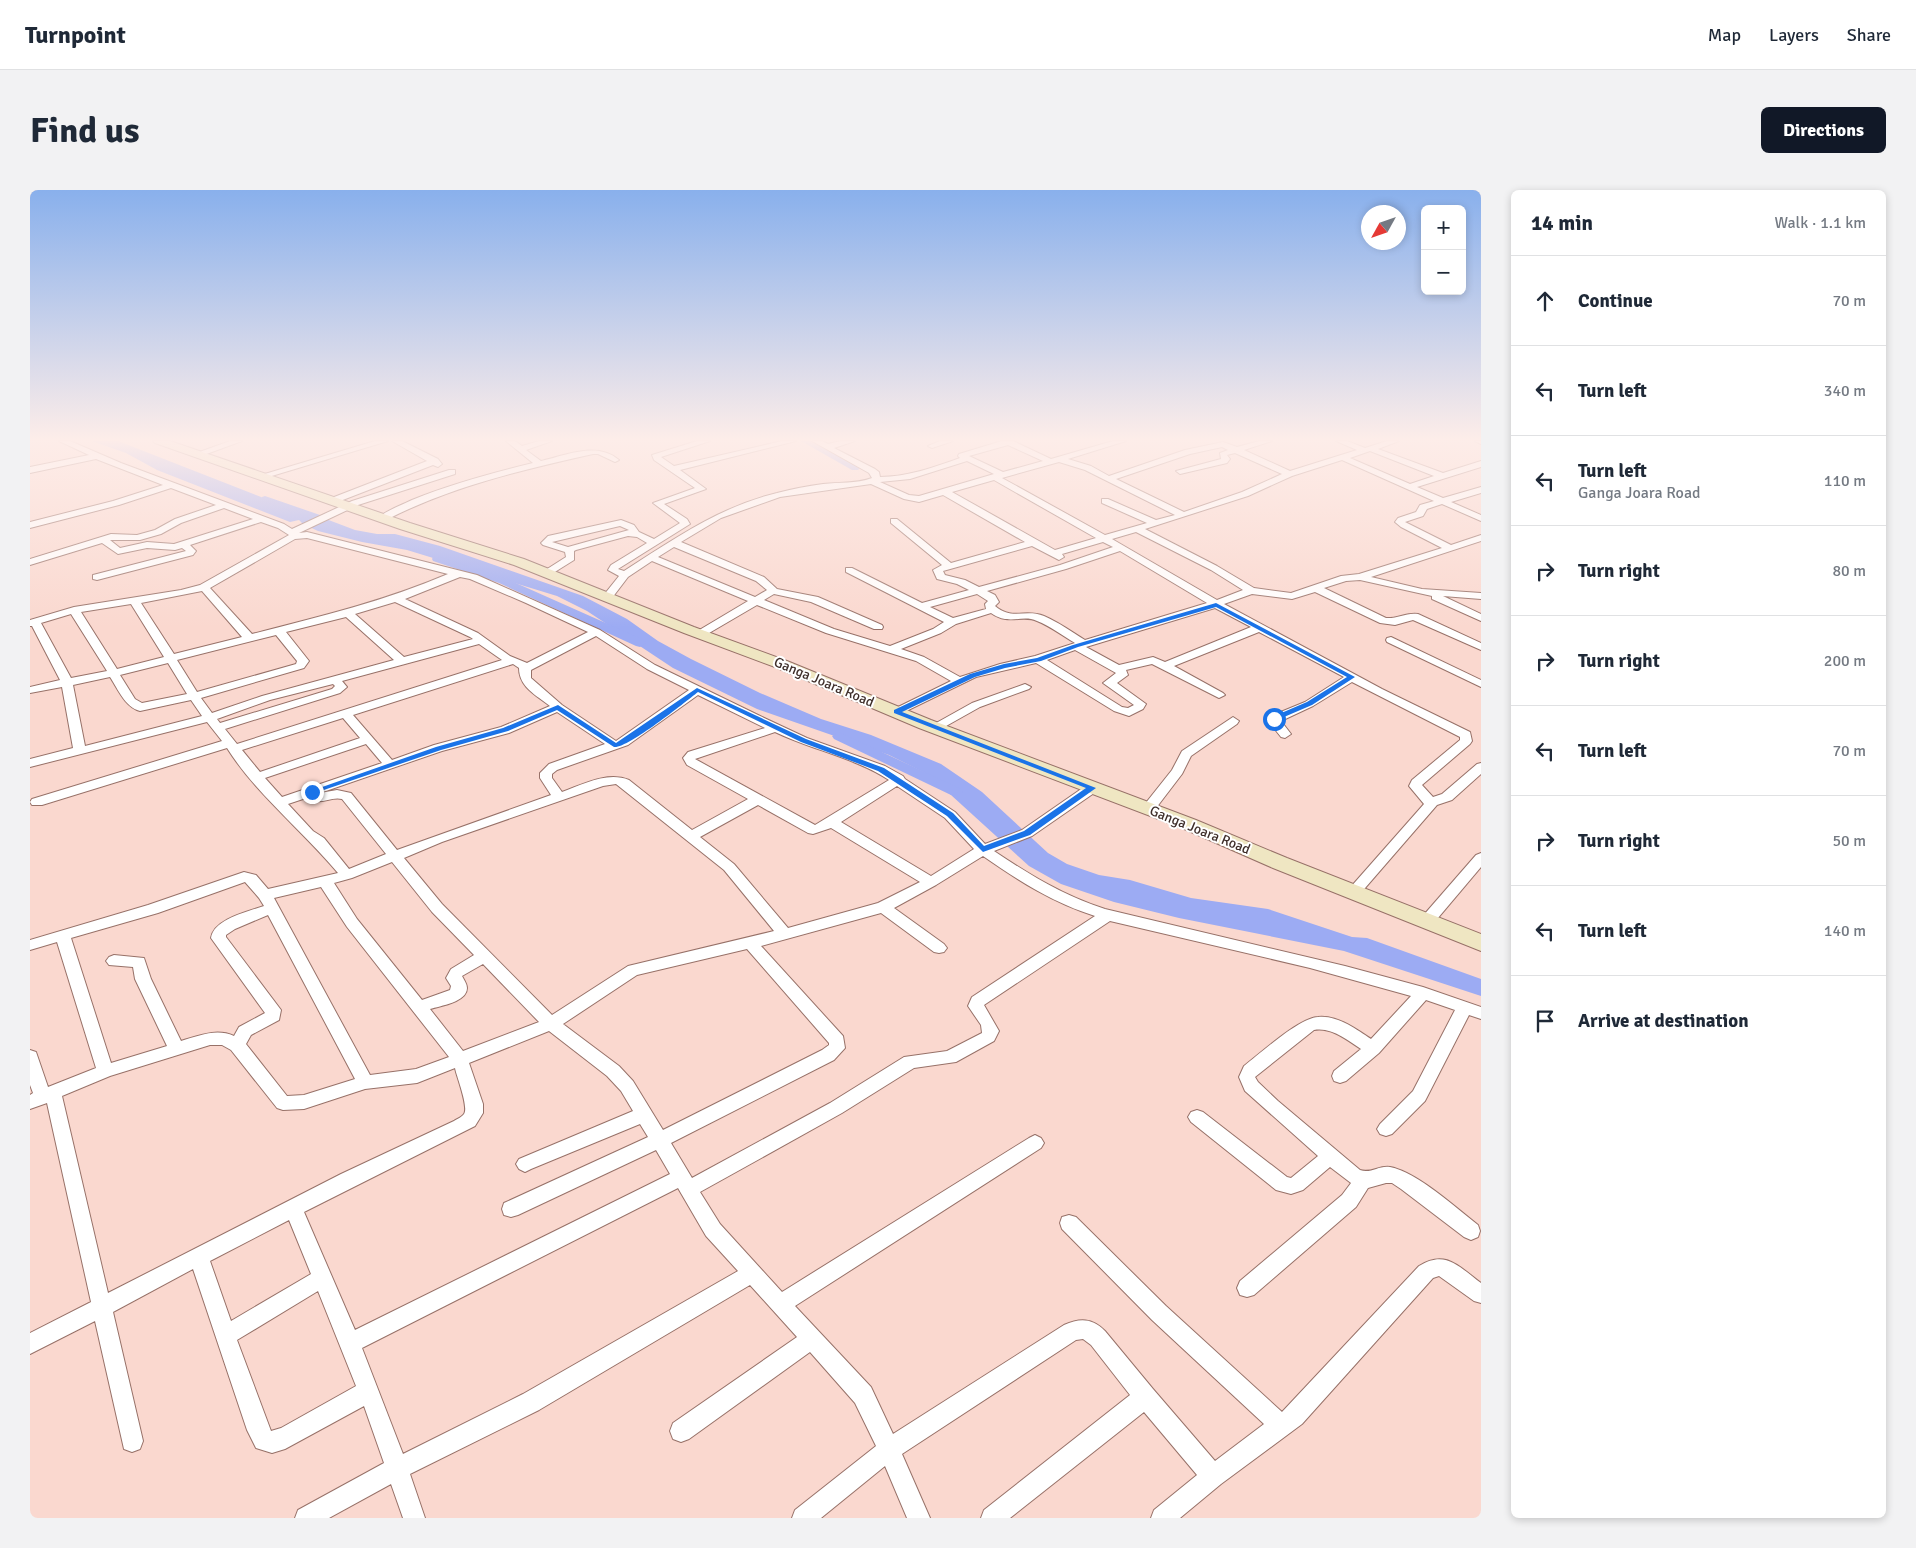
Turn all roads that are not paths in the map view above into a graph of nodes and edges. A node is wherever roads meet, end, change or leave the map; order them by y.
1 (112, 503) edge
2 (219, 503) edge
3 (338, 503) edge
4 (357, 503) edge
5 (412, 503) edge
6 (657, 503) edge
7 (753, 503) edge
8 (965, 503) edge
9 (1044, 503) edge
10 (1110, 503) edge
11 (1158, 503) edge
12 (1219, 503) edge
13 (1436, 503) edge
14 (1447, 503) edge
15 (224, 505) junction
16 (348, 506) junction
17 (1183, 515) junction
18 (383, 518) junction
19 (1481, 518) edge
20 (261, 519) junction
21 (894, 521) dead end
22 (1156, 523) junction
23 (30, 525) edge
24 (1136, 528) junction
25 (635, 533) junction
26 (294, 534) junction
27 (1103, 538) junction
28 (1481, 538) edge
29 (102, 539) junction
30 (1034, 542) junction
31 (655, 543) junction
32 (674, 543) junction
33 (184, 544) junction
34 (1121, 548) junction
35 (1450, 548) junction
36 (569, 550) junction
37 (1052, 554) junction
38 (652, 558) junction
39 (30, 562) edge
40 (1070, 564) junction
41 (949, 566) junction
42 (849, 570) dead end
43 (547, 573) junction
44 (458, 574) junction
45 (625, 575) junction
46 (97, 577) dead end
47 (1360, 577) junction
48 (204, 587) junction
49 (1317, 588) junction
50 (976, 590) junction
51 (772, 591) junction
52 (1251, 592) junction
53 (1428, 593) junction
54 (608, 596) junction
55 (1481, 596) edge
56 (396, 598) junction
57 (134, 600) junction
58 (756, 601) junction
59 (1216, 604) junction
60 (922, 606) junction
61 (74, 610) junction
62 (992, 610) junction
63 (348, 613) junction
64 (1481, 618) edge
65 (32, 622) edge
66 (952, 622) junction
67 (878, 627) dead end
68 (1259, 628) junction
69 (279, 631) junction
70 (596, 632) junction
71 (700, 634) junction
72 (249, 638) junction
73 (481, 640) junction
74 (1391, 640) dead end
75 (1080, 645) junction
76 (1481, 647) edge
77 (890, 650) junction
78 (171, 658) junction
79 (1038, 659) junction
80 (512, 661) junction
81 (402, 662) junction
82 (1165, 666) junction
83 (525, 668) junction
84 (1118, 669) junction
85 (114, 673) junction
86 (1352, 677) junction
87 (334, 679) junction
88 (959, 681) junction
89 (67, 682) junction
90 (1481, 684) edge
91 (1025, 687) dead end
92 (30, 690) edge
93 (697, 690) junction
94 (1219, 695) dead end
95 (194, 696) junction
96 (558, 707) junction
97 (896, 712) junction
98 (346, 714) junction
99 (210, 718) junction
100 (1233, 721) dead end
101 (935, 727) junction
102 (217, 728) junction
103 (777, 728) junction
104 (1286, 734) dead end
105 (369, 739) junction
106 (232, 746) junction
107 (616, 746) junction
108 (80, 752) junction
109 (30, 763) edge
110 (390, 765) junction
111 (1481, 767) edge
112 (257, 777) junction
113 (899, 779) junction
114 (1092, 788) junction
115 (312, 792) junction
116 (559, 797) junction
117 (756, 800) junction
118 (37, 802) dead end
119 (281, 802) junction
120 (1431, 802) junction
121 (1148, 809) junction
122 (831, 822) junction
123 (690, 837) junction
124 (987, 848) junction
125 (394, 855) junction
126 (1481, 858) edge
127 (347, 875) junction
128 (325, 881) junction
129 (931, 882) junction
130 (1354, 892) junction
131 (269, 902) junction
132 (883, 907) junction
133 (1109, 914) junction
134 (1427, 921) junction
135 (785, 934) junction
136 (63, 936) junction
137 (1481, 942) edge
138 (750, 943) junction
139 (30, 945) edge
140 (940, 948) dead end
141 (484, 956) junction
142 (114, 962) dead end
143 (1423, 993) junction
144 (418, 1007) junction
145 (1473, 1010) edge
146 (551, 1024) junction
147 (237, 1044) junction
148 (1372, 1048) junction
149 (177, 1050) junction
150 (30, 1057) edge
151 (460, 1059) junction
152 (105, 1071) junction
153 (1340, 1076) dead end
154 (365, 1082) junction
155 (42, 1097) edge
156 (645, 1114) junction
157 (1197, 1117) dead end
158 (1386, 1129) dead end
159 (660, 1140) junction
160 (1035, 1144) dead end
161 (1330, 1156) junction
162 (526, 1164) dead end
163 (1363, 1180) junction
164 (686, 1183) junction
165 (293, 1208) junction
166 (511, 1209) dead end
167 (1069, 1223) dead end
168 (1471, 1231) dead end
169 (199, 1257) junction
170 (752, 1273) junction
171 (323, 1278) junction
172 (1247, 1288) dead end
173 (1481, 1294) edge
174 (780, 1304) junction
175 (101, 1308) junction
176 (226, 1335) junction
177 (812, 1339) junction
178 (351, 1343) junction
179 (30, 1344) edge
180 (369, 1390) junction
181 (1145, 1397) junction
182 (1282, 1426) junction
183 (681, 1431) dead end
184 (132, 1441) dead end
185 (889, 1449) junction
186 (398, 1468) junction
187 (1213, 1476) junction
188 (306, 1518) edge
189 (414, 1518) edge
190 (803, 1518) edge
191 (919, 1518) edge
192 (992, 1518) edge
193 (1162, 1518) edge

1 - 23 street
2 - 15 street
3 - 16 main road, Ganga Joara Road
4 - 16 street
5 - 18 street
6 - 31 street
7 - 32 street
8 - 30 street
9 - 27 street
10 - 22 street
11 - 17 street
12 - 17 street
13 - 35 street
14 - 19 street
15 - 20 street
15 - 29 street
16 - 18 main road, Ganga Joara Road
16 - 26 street
17 - 22 street
18 - 43 main road, Ganga Joara Road
20 - 26 street
20 - 33 street
21 - 41 street
22 - 24 street
24 - 27 street
24 - 52 street
25 - 31 street
25 - 36 street
25 - 36 street
26 - 44 street
26 - 48 street
27 - 34 street
27 - 37 street
28 - 35 street
29 - 33 street
29 - 39 street
30 - 37 street
30 - 41 street
31 - 45 street
32 - 38 street
32 - 51 street
33 - 46 street
34 - 40 street
34 - 59 street
35 - 47 street
36 - 43 street
37 - 40 street
38 - 45 street
38 - 58 street
40 - 50 street
41 - 50 street
42 - 60 street
43 - 54 main road, Ganga Joara Road
44 - 56 street
44 - 70 street
45 - 54 street
47 - 49 street
47 - 53 street
48 - 57 street
48 - 72 street
49 - 52 street
49 - 76 street
50 - 60 street
50 - 62 street
51 - 58 street
51 - 67 street
52 - 59 street
53 - 55 street
53 - 64 street
54 - 71 main road, Ganga Joara Road
56 - 63 street
56 - 73 street
57 - 61 street
57 - 78 street
58 - 71 street
58 - 77 street
59 - 68 street
59 - 75 street
60 - 66 street
61 - 65 street
61 - 85 street
62 - 66 street
62 - 75 street
63 - 69 street
63 - 81 street
65 - 89 street
66 - 77 street
68 - 82 street
68 - 86 street
69 - 72 street
69 - 95 street
70 - 83 street
70 - 93 street
71 - 97 main road, Ganga Joara Road
72 - 78 street
73 - 80 street
73 - 81 street
74 - 90 street
75 - 79 street
75 - 84 street
77 - 88 street
78 - 85 street
78 - 95 street
79 - 84 street
79 - 88 street
80 - 83 street
80 - 98 street
81 - 87 street
82 - 84 street
82 - 94 street
83 - 96 street
85 - 89 street
85 - 95 street
86 - 104 street
86 - 120 street
87 - 99 street
87 - 102 street
88 - 97 street
89 - 92 street
89 - 108 street
91 - 101 street
93 - 103 street
93 - 107 street
95 - 99 street
96 - 107 street
96 - 110 street
97 - 101 main road, Ganga Joara Road
98 - 105 street
98 - 106 street
99 - 102 street
99 - 108 street
100 - 121 street
101 - 114 main road, Ganga Joara Road
102 - 106 street
103 - 113 street
103 - 117 street
105 - 110 street
105 - 112 street
106 - 112 street
106 - 118 street
107 - 116 street
108 - 109 street
110 - 115 street
111 - 120 street
112 - 119 street
113 - 122 street
113 - 124 street
114 - 121 main road, Ganga Joara Road
114 - 124 street
115 - 119 street
115 - 125 street
116 - 123 street
116 - 125 street
117 - 122 street
117 - 123 street
119 - 127 street
120 - 130 street
121 - 130 main road, Ganga Joara Road
122 - 129 street
123 - 135 street
124 - 129 street
124 - 133 street
125 - 127 street
125 - 141 street
126 - 134 street
127 - 128 street
128 - 131 street
128 - 144 street
129 - 132 street
130 - 134 main road, Ganga Joara Road
131 - 136 street
131 - 147 street
131 - 154 street
132 - 135 street
132 - 140 street
133 - 143 street
133 - 164 street
134 - 137 main road, Ganga Joara Road
135 - 138 street
136 - 139 street
136 - 152 street
138 - 146 street
138 - 159 street
141 - 144 street
141 - 146 street
142 - 149 street
143 - 145 street
143 - 148 street
144 - 151 street
145 - 158 street
146 - 151 street
146 - 156 street
147 - 149 street
147 - 154 street
148 - 153 street
148 - 161 street
149 - 152 street
150 - 155 street
151 - 154 street
151 - 165 street
152 - 155 street
155 - 175 street
156 - 159 street
156 - 162 street
157 - 161 street
159 - 164 street
159 - 166 street
160 - 174 street
161 - 163 street
163 - 168 street
163 - 172 street
164 - 170 street
164 - 178 street
165 - 169 street
165 - 171 street
167 - 182 street
169 - 175 street
169 - 176 street
170 - 174 street
170 - 186 street
171 - 176 street
171 - 178 street
173 - 182 street
174 - 177 street
175 - 179 street
175 - 184 street
176 - 180 street
177 - 183 street
177 - 185 street
178 - 180 street
180 - 186 street
181 - 185 street
181 - 187 street
181 - 192 street
182 - 187 street
185 - 190 street
185 - 191 street
186 - 188 street
186 - 189 street
187 - 193 street

